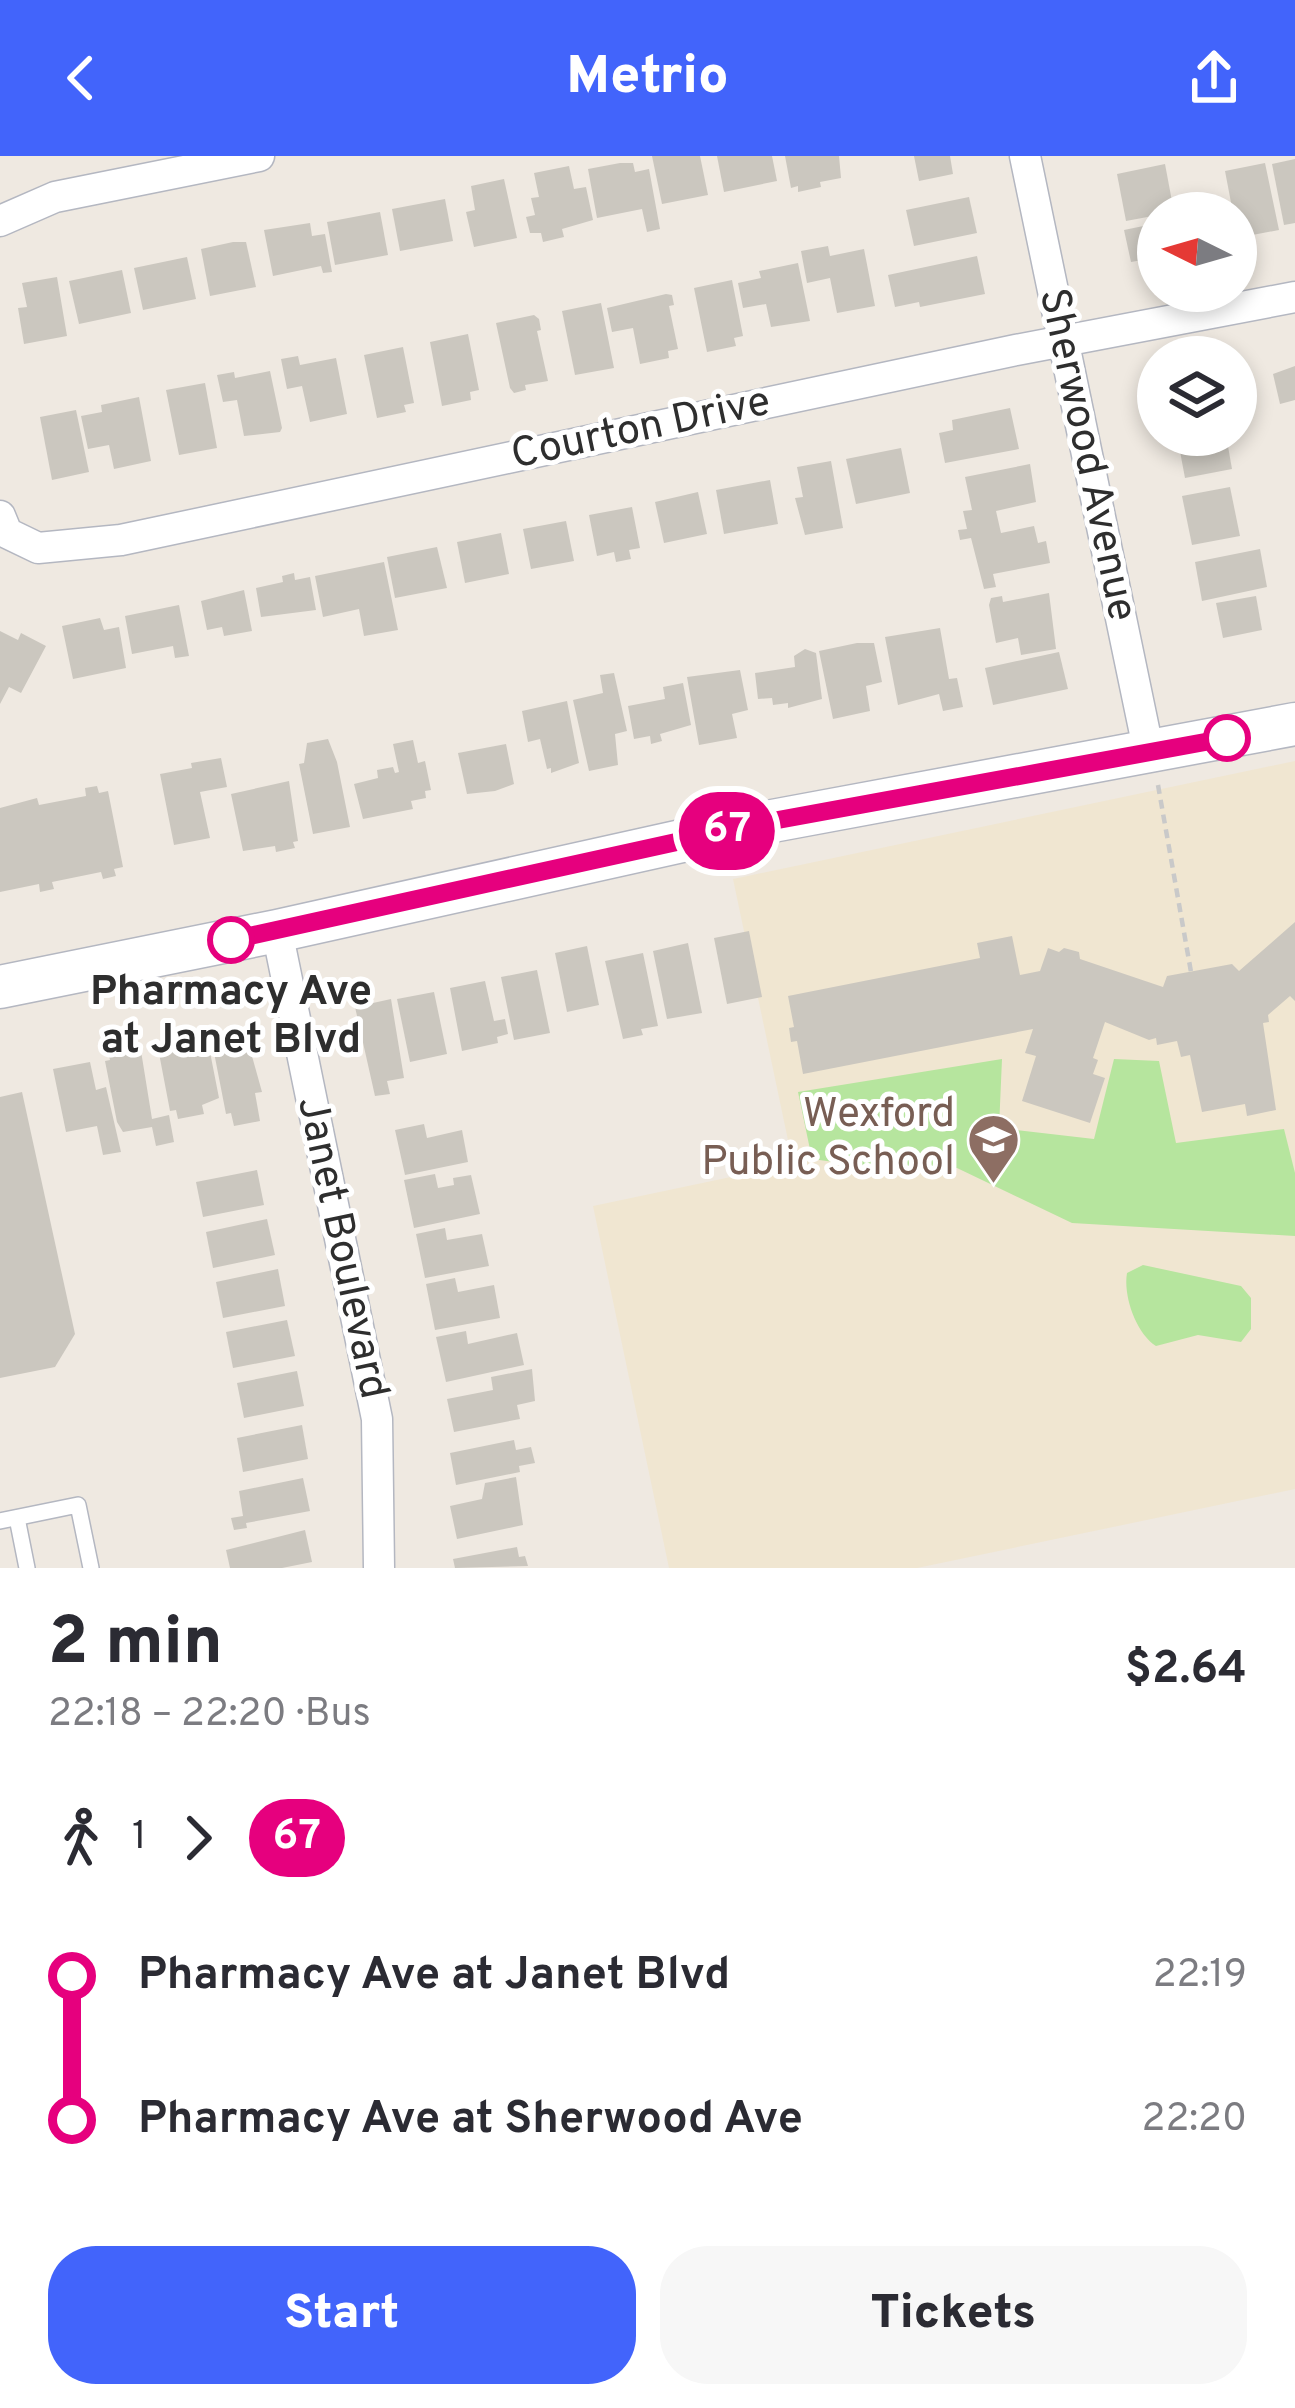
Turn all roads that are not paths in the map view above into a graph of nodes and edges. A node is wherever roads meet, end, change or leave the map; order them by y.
1 (259, 156) edge
2 (1025, 156) edge
3 (0, 221) edge
4 (1295, 297) edge
5 (1063, 344) junction
6 (0, 516) edge
7 (1295, 724) edge
8 (1153, 769) junction
9 (277, 931) junction
10 (0, 987) edge
11 (9, 1520) edge
12 (27, 1568) edge
13 (91, 1568) edge
14 (379, 1568) edge

1 - 3 street
2 - 5 street, Sherwood Avenue
4 - 5 street, Courton Drive
5 - 6 street, Courton Drive
5 - 8 street, Sherwood Avenue
7 - 8 street
8 - 9 street
9 - 10 street
9 - 14 street, Janet Boulevard
11 - 12 lane
11 - 13 lane

